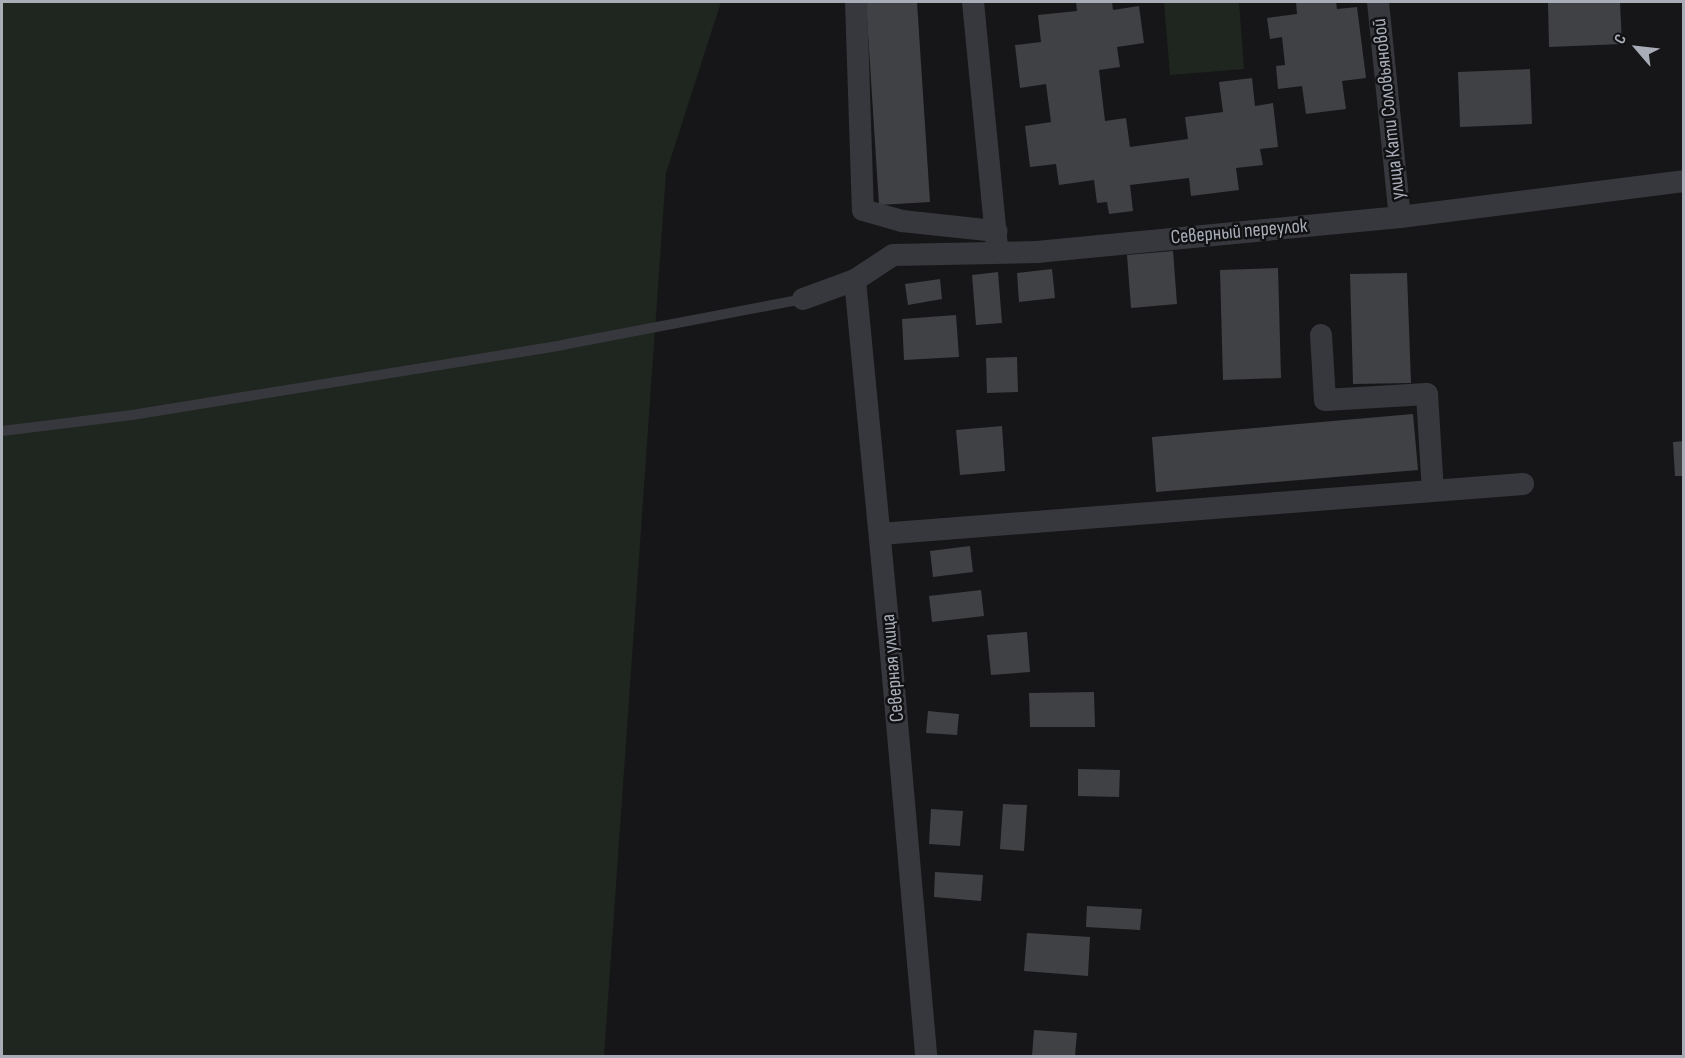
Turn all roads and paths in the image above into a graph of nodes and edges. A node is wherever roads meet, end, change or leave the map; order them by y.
1 (856, 2) edge
2 (973, 2) edge
3 (1378, 2) edge
4 (1683, 181) edge
5 (1400, 217) junction
6 (997, 242) junction
7 (855, 280) junction
8 (802, 299) joint
9 (1321, 335) dead end
10 (2, 431) edge
11 (1523, 484) dead end
12 (1433, 491) junction
13 (880, 534) junction
14 (926, 1056) edge

1 - 6 street
2 - 6 street
3 - 5 street, улица Кати Соловьяновой
4 - 5 street, Северный переулок
5 - 6 street, Северный переулок
6 - 7 street, Северный переулок
7 - 8 street, Северный переулок
7 - 13 street, Северная улица
8 - 10 lane
9 - 12 street
11 - 12 street
12 - 13 street
13 - 14 street, Северная улица

